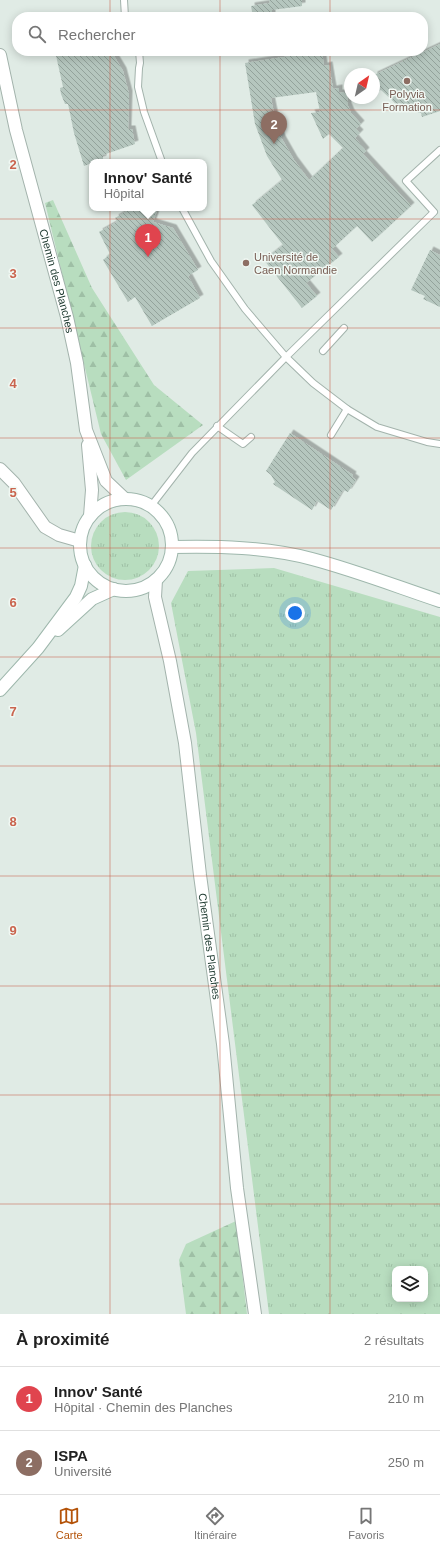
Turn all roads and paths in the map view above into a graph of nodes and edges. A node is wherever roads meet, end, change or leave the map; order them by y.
1 (124, 0) edge
2 (125, 12) edge
3 (0, 55) edge
4 (139, 56) edge
5 (440, 150) edge
6 (161, 159) edge
7 (184, 211) edge
8 (344, 328) dead end
9 (323, 351) dead end
10 (286, 357) junction
11 (347, 410) junction
12 (217, 426) junction
13 (86, 430) junction
14 (331, 435) dead end
15 (251, 437) dead end
16 (440, 444) edge
17 (0, 469) edge
18 (125, 499) junction
19 (151, 506) junction
20 (90, 516) junction
21 (80, 541) junction
22 (172, 547) junction
23 (85, 565) junction
24 (156, 580) junction
25 (114, 589) junction
26 (440, 601) edge
27 (38, 648) junction
28 (0, 690) edge
29 (255, 1314) edge

1 - 2 lane
3 - 13 street, Chemin des Planches
4 - 6 lane
5 - 10 lane
7 - 10 lane
8 - 9 lane
10 - 11 lane
10 - 12 lane
11 - 14 lane
11 - 16 lane
12 - 15 lane
12 - 19 lane
13 - 18 street, Chemin des Planches
13 - 20 street
17 - 21 street
18 - 19 street
18 - 20 street
19 - 22 street
20 - 21 street
21 - 23 street
22 - 24 street
22 - 26 street
23 - 25 street
23 - 27 street
24 - 25 street
24 - 29 street, Chemin des Planches
25 - 27 street
27 - 28 street

